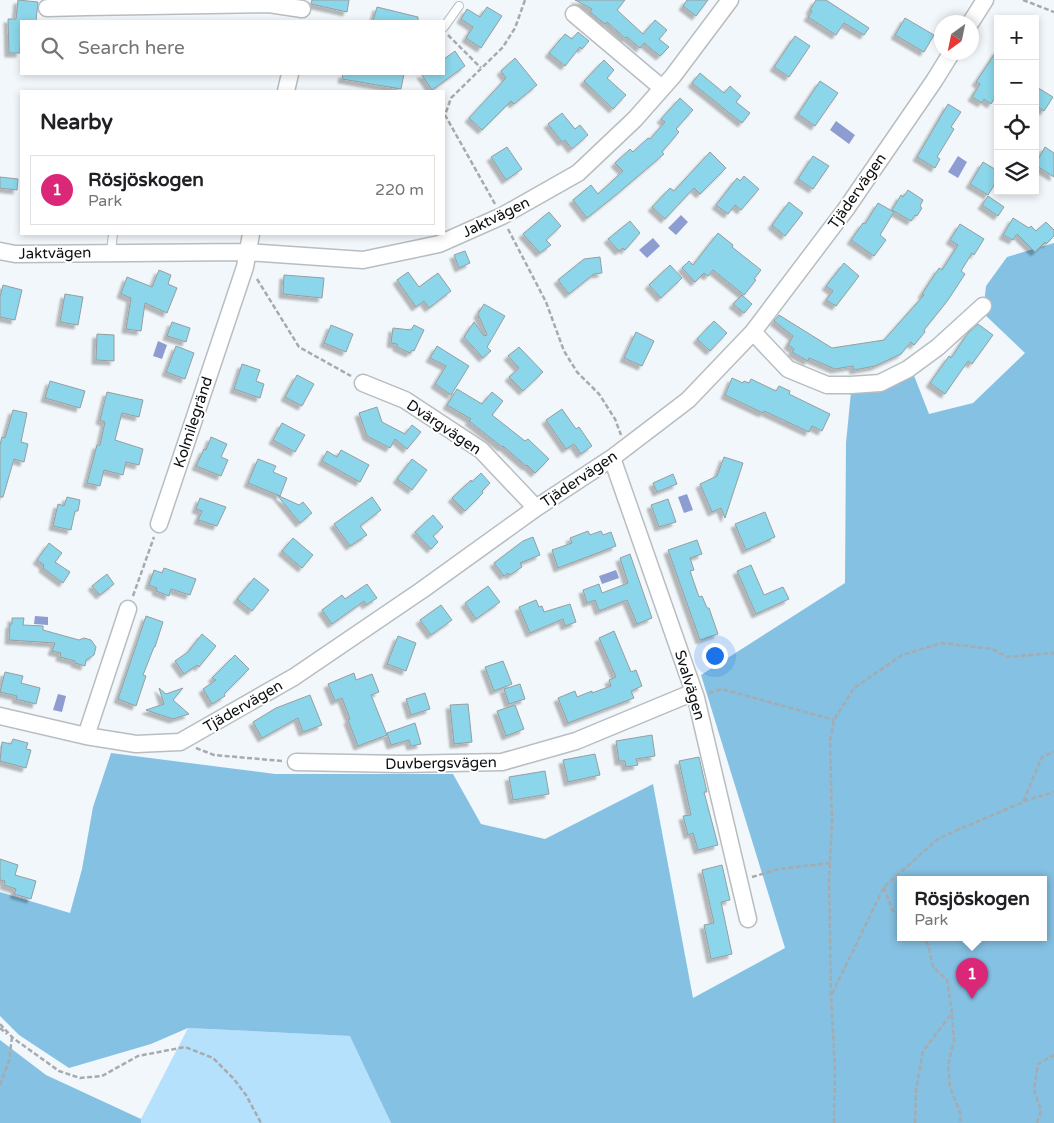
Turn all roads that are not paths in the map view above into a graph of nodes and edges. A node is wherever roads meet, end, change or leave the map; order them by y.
1 (730, 0) edge
2 (985, 0) edge
3 (85, 4) edge
4 (459, 6) dead end
5 (47, 8) dead end
6 (303, 10) edge
7 (574, 14) dead end
8 (975, 15) edge
9 (445, 27) edge
10 (947, 60) edge
11 (290, 75) edge
12 (662, 88) junction
13 (286, 90) edge
14 (113, 235) edge
15 (252, 235) edge
16 (0, 252) edge
17 (111, 252) junction
18 (246, 260) junction
19 (983, 306) dead end
20 (753, 332) junction
21 (363, 383) road end
22 (612, 458) junction
23 (536, 508) junction
24 (159, 524) road end
25 (128, 609) road end
26 (695, 695) junction
27 (0, 716) edge
28 (86, 736) junction
29 (296, 762) road end
30 (748, 919) dead end

1 - 12 street, Jaktvägen
2 - 8 street
3 - 5 street
3 - 6 street
4 - 9 lane
7 - 12 street
10 - 20 street, Tjädervägen
11 - 13 street
12 - 18 street, Jaktvägen
14 - 17 lane, Jaktvägen
15 - 18 street, Kolmilegränd
16 - 17 street, Jaktvägen
17 - 18 street, Jaktvägen
18 - 24 street, Kolmilegränd
19 - 20 street
20 - 22 street, Tjädervägen
21 - 23 street, Dvärgvägen
22 - 23 street, Tjädervägen
22 - 26 street, Svalvägen
23 - 28 street, Tjädervägen
25 - 28 street
26 - 29 street, Duvbergsvägen
26 - 30 street, Svalvägen
27 - 28 street, Tjädervägen

